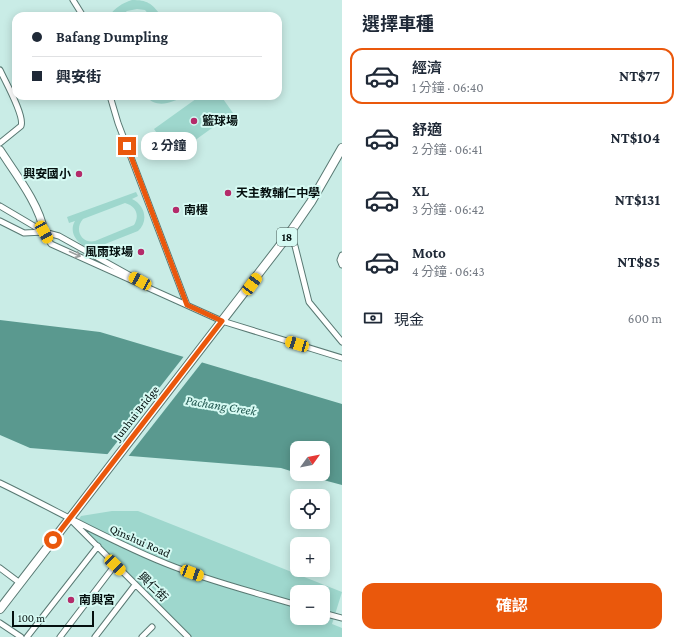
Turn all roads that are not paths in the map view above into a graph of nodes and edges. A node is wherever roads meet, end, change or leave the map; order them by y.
1 (73, 0) edge
2 (80, 12) edge
3 (0, 70) edge
4 (12, 95) edge
5 (14, 100) edge
6 (111, 100) edge
7 (0, 143) edge
8 (342, 148) edge
9 (0, 150) edge
10 (0, 206) edge
11 (0, 220) edge
12 (44, 232) junction
13 (289, 234) junction
14 (342, 255) edge
15 (342, 265) edge
16 (167, 296) junction
17 (187, 305) junction
18 (222, 321) junction
19 (342, 342) edge
20 (342, 358) edge
21 (0, 483) edge
22 (69, 519) junction
23 (98, 546) junction
24 (115, 565) junction
25 (0, 568) edge
26 (20, 583) junction
27 (135, 584) junction
28 (290, 603) edge
29 (0, 609) edge
30 (330, 615) edge
31 (342, 618) edge
32 (0, 623) edge
33 (152, 627) dead end
34 (21, 637) edge
35 (28, 637) edge
36 (60, 637) edge
37 (96, 637) edge
38 (142, 637) edge
39 (188, 637) edge

1 - 2 street
3 - 4 street
5 - 7 street
6 - 17 street
8 - 13 main road, 18
9 - 12 street
10 - 12 street
11 - 12 street
12 - 16 street
12 -> 16 street
13 - 18 main road, 18
13 - 19 street
14 - 15 street
16 - 17 street
17 - 18 street
18 - 20 street
18 - 22 main road, Junhui Bridge / 18
21 - 22 street
22 - 23 street, 興仁街
22 - 26 main road, 18
22 - 28 street, Qinshui Road
23 - 24 street, 興仁街
23 - 35 street
24 - 27 street, 興仁街
24 - 36 street
25 - 26 street
26 - 29 main road, 18
27 - 37 street
27 - 39 street, 興仁街
30 - 31 street
32 - 34 street
33 - 38 street

